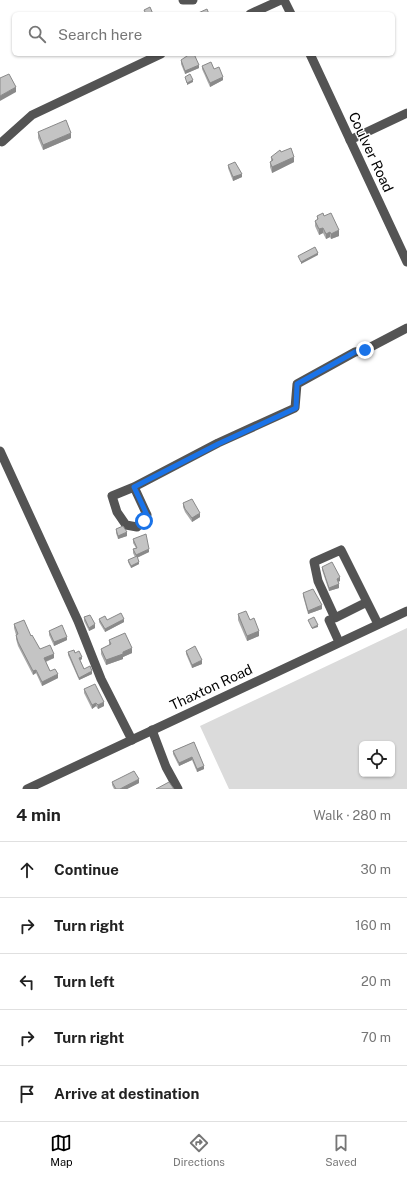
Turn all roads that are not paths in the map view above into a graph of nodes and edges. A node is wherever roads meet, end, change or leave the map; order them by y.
1 (183, 0) edge
2 (193, 0) edge
3 (281, 0) edge
4 (284, 0) edge
5 (254, 12) edge
6 (290, 12) edge
7 (157, 56) edge
8 (311, 56) edge
9 (407, 113) edge
10 (350, 140) junction
11 (2, 142) dead end
12 (407, 262) edge
13 (407, 328) edge
14 (0, 451) edge
15 (134, 487) junction
16 (367, 602) junction
17 (407, 610) edge
18 (328, 620) junction
19 (378, 624) junction
20 (339, 642) junction
21 (152, 730) junction
22 (132, 740) junction
23 (27, 789) edge
24 (178, 789) edge

1 - 2 street
3 - 5 street
4 - 6 street
7 - 11 street
8 - 10 street, Coulver Road
9 - 10 street
10 - 12 street, Coulver Road
13 - 15 street
14 - 22 street
15 - 15 street
16 - 18 street
16 - 18 street
16 - 19 street
17 - 19 street, Thaxton Road
18 - 20 street
19 - 20 street, Thaxton Road
20 - 21 street, Thaxton Road
21 - 22 street, Thaxton Road
21 - 24 street
22 - 23 street, Thaxton Road

